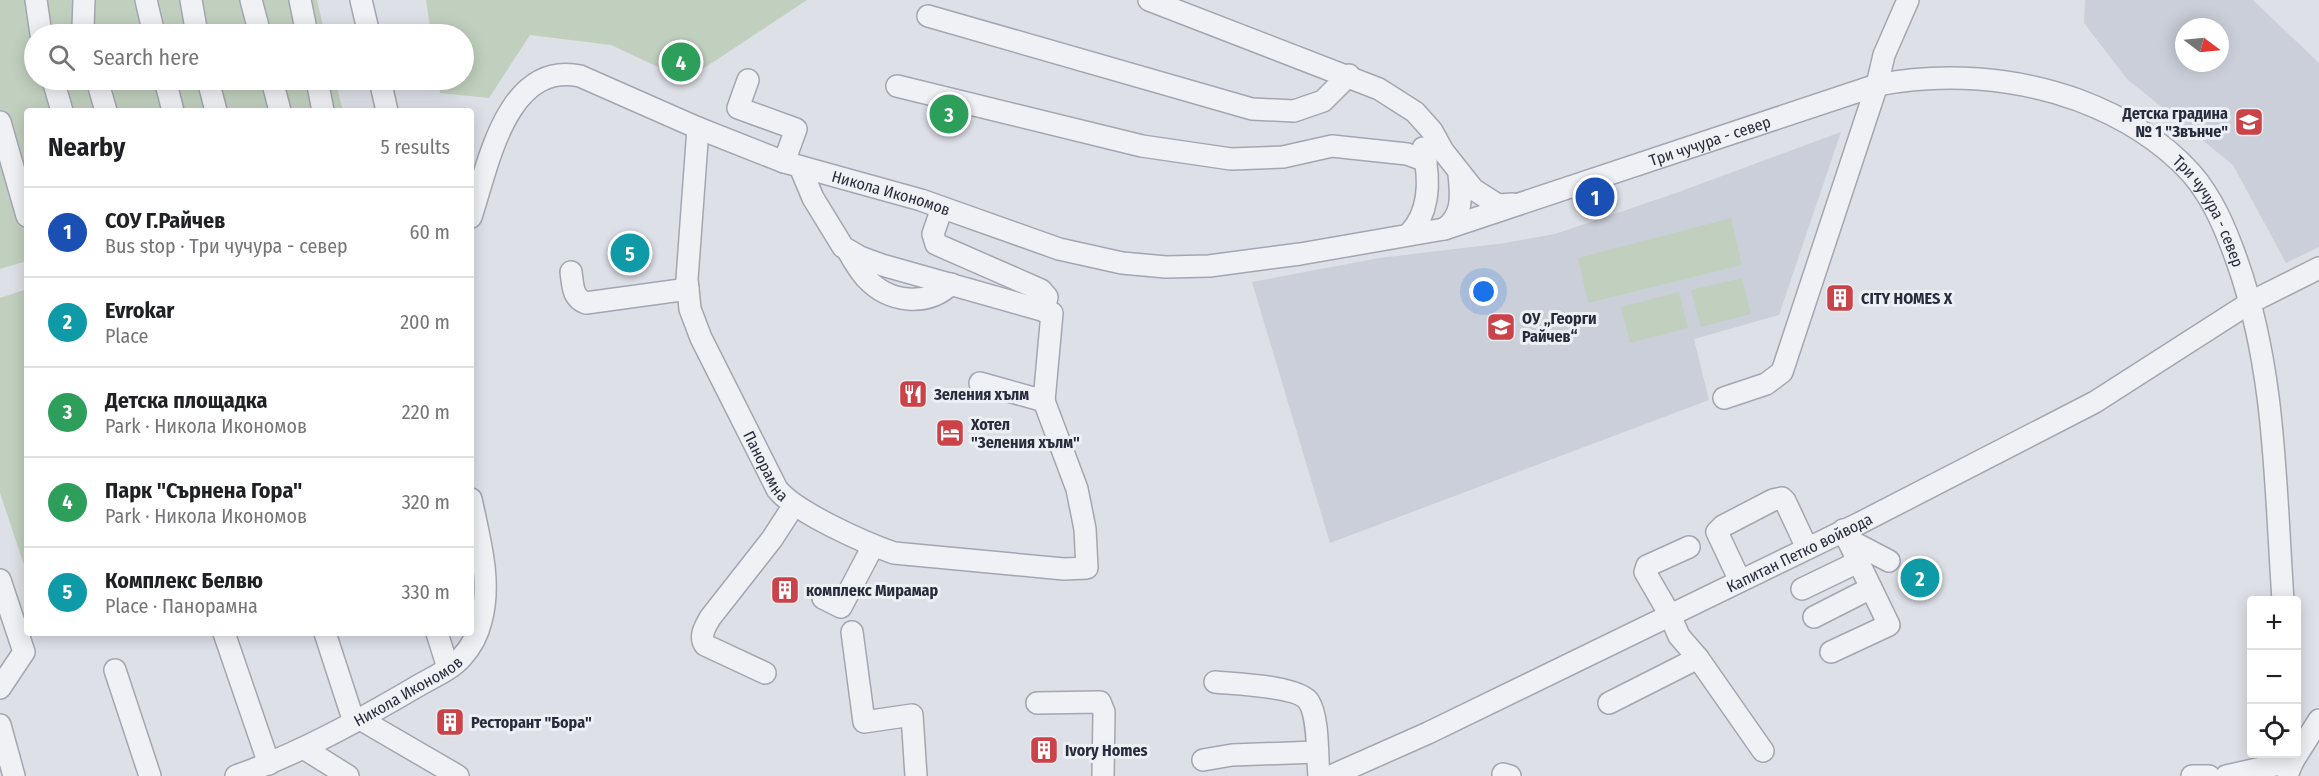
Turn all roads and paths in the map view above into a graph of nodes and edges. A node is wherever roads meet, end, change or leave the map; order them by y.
1 (36, 0) edge
2 (84, 0) edge
3 (147, 0) edge
4 (191, 0) edge
5 (251, 0) edge
6 (300, 0) edge
7 (361, 0) edge
8 (1149, 0) edge
9 (1908, 0) edge
10 (928, 16) dead end
11 (39, 24) edge
12 (83, 24) edge
13 (152, 24) edge
14 (195, 24) edge
15 (257, 24) edge
16 (305, 24) edge
17 (367, 24) edge
18 (1349, 75) junction
19 (748, 80) dead end
20 (1877, 85) junction
21 (897, 86) dead end
22 (56, 90) edge
23 (100, 90) edge
24 (168, 90) edge
25 (211, 90) edge
26 (275, 90) edge
27 (318, 90) edge
28 (382, 90) edge
29 (61, 108) edge
30 (105, 108) edge
31 (172, 108) edge
32 (215, 108) edge
33 (279, 108) edge
34 (322, 108) edge
35 (386, 108) edge
36 (1415, 112) junction
37 (0, 122) edge
38 (698, 128) junction
39 (1426, 161) junction
40 (792, 165) junction
41 (1459, 174) junction
42 (1427, 201) junction
43 (1525, 203) junction
44 (24, 206) edge
45 (474, 208) edge
46 (942, 208) junction
47 (1444, 229) junction
48 (1409, 234) junction
49 (2319, 268) edge
50 (571, 272) dead end
51 (688, 289) junction
52 (2251, 302) junction
53 (1044, 311) junction
54 (980, 382) dead end
55 (1724, 398) dead end
56 (1044, 401) junction
57 (794, 505) junction
58 (474, 515) edge
59 (1845, 534) junction
60 (873, 546) junction
61 (1689, 547) dead end
62 (1808, 548) junction
63 (1889, 561) dead end
64 (1858, 562) junction
65 (0, 580) edge
66 (1740, 581) junction
67 (1871, 588) junction
68 (1802, 589) dead end
69 (2283, 596) edge
70 (823, 598) dead end
71 (1670, 615) junction
72 (1814, 616) dead end
73 (852, 632) dead end
74 (225, 636) edge
75 (326, 636) edge
76 (438, 636) edge
77 (1831, 652) dead end
78 (1698, 658) junction
79 (448, 668) junction
80 (115, 669) dead end
81 (765, 673) dead end
82 (1215, 682) dead end
83 (0, 688) edge
84 (1036, 703) dead end
85 (1609, 703) dead end
86 (2319, 720) edge
87 (357, 721) junction
88 (0, 725) edge
89 (305, 749) junction
90 (1763, 751) dead end
91 (1317, 752) junction
92 (1203, 760) dead end
93 (2291, 763) edge
94 (269, 764) junction
95 (14, 776) edge
96 (150, 776) edge
97 (236, 776) edge
98 (348, 776) edge
99 (458, 776) edge
100 (916, 776) edge
101 (1103, 776) edge
102 (1319, 776) edge
103 (1331, 776) edge
104 (2192, 776) edge
105 (2209, 776) edge
106 (2226, 776) edge

1 - 11 street
2 - 12 street
3 - 13 street
4 - 14 street
5 - 15 street
6 - 16 street
7 - 17 street
8 - 18 street
9 - 20 street
10 - 18 street
18 - 36 street
19 - 40 street
20 - 43 street, Три чучура - север
20 - 52 street, Три чучура - север
20 - 55 street
21 - 39 street
22 - 29 street
23 - 30 street
24 - 31 street
25 - 32 street
26 - 33 street
27 - 34 street
28 - 35 street
36 - 39 street
36 - 41 street
37 - 44 street
38 - 40 street, Никола Икономов
38 - 45 street, Никола Икономов
38 - 51 street, Панорамна
39 - 42 street
40 - 46 street, Никола Икономов
40 - 53 street
41 - 43 street
41 - 47 street
42 - 47 street
42 - 48 street
43 - 47 street, Три чучура - север
46 - 48 street, Никола Икономов
46 - 53 street
47 - 48 street, Три чучура - север
49 - 52 street
50 - 51 street
51 - 57 street, Панорамна
52 - 59 street, Капитан Петко войвода
52 - 69 street, Три чучура - север
53 - 56 street
54 - 56 street
56 - 60 street, Панорамна
57 - 60 street, Панорамна
57 - 81 street
58 - 79 street, Никола Икономов
59 - 62 street, Капитан Петко войвода
59 - 63 street
59 - 64 street
60 - 70 street
61 - 71 street
62 - 66 street, Капитан Петко войвода
62 - 66 street
64 - 67 street
64 - 68 street
65 - 83 street
66 - 71 street, Капитан Петко войвода
67 - 72 street
67 - 77 street
71 - 78 street
71 - 103 street, Капитан Петко войвода
73 - 100 street
74 - 94 street
75 - 87 street
76 - 79 street
78 - 85 street
78 - 90 street
79 - 87 street, Никола Икономов
80 - 96 street
82 - 91 street
84 - 101 street
86 - 93 street
87 - 89 street, Никола Икономов
87 - 99 street
88 - 95 street
89 - 94 street, Никола Икономов
89 - 98 street
91 - 92 street
91 - 102 street
93 - 106 street
94 - 97 street, Никола Икономов
104 - 105 street

